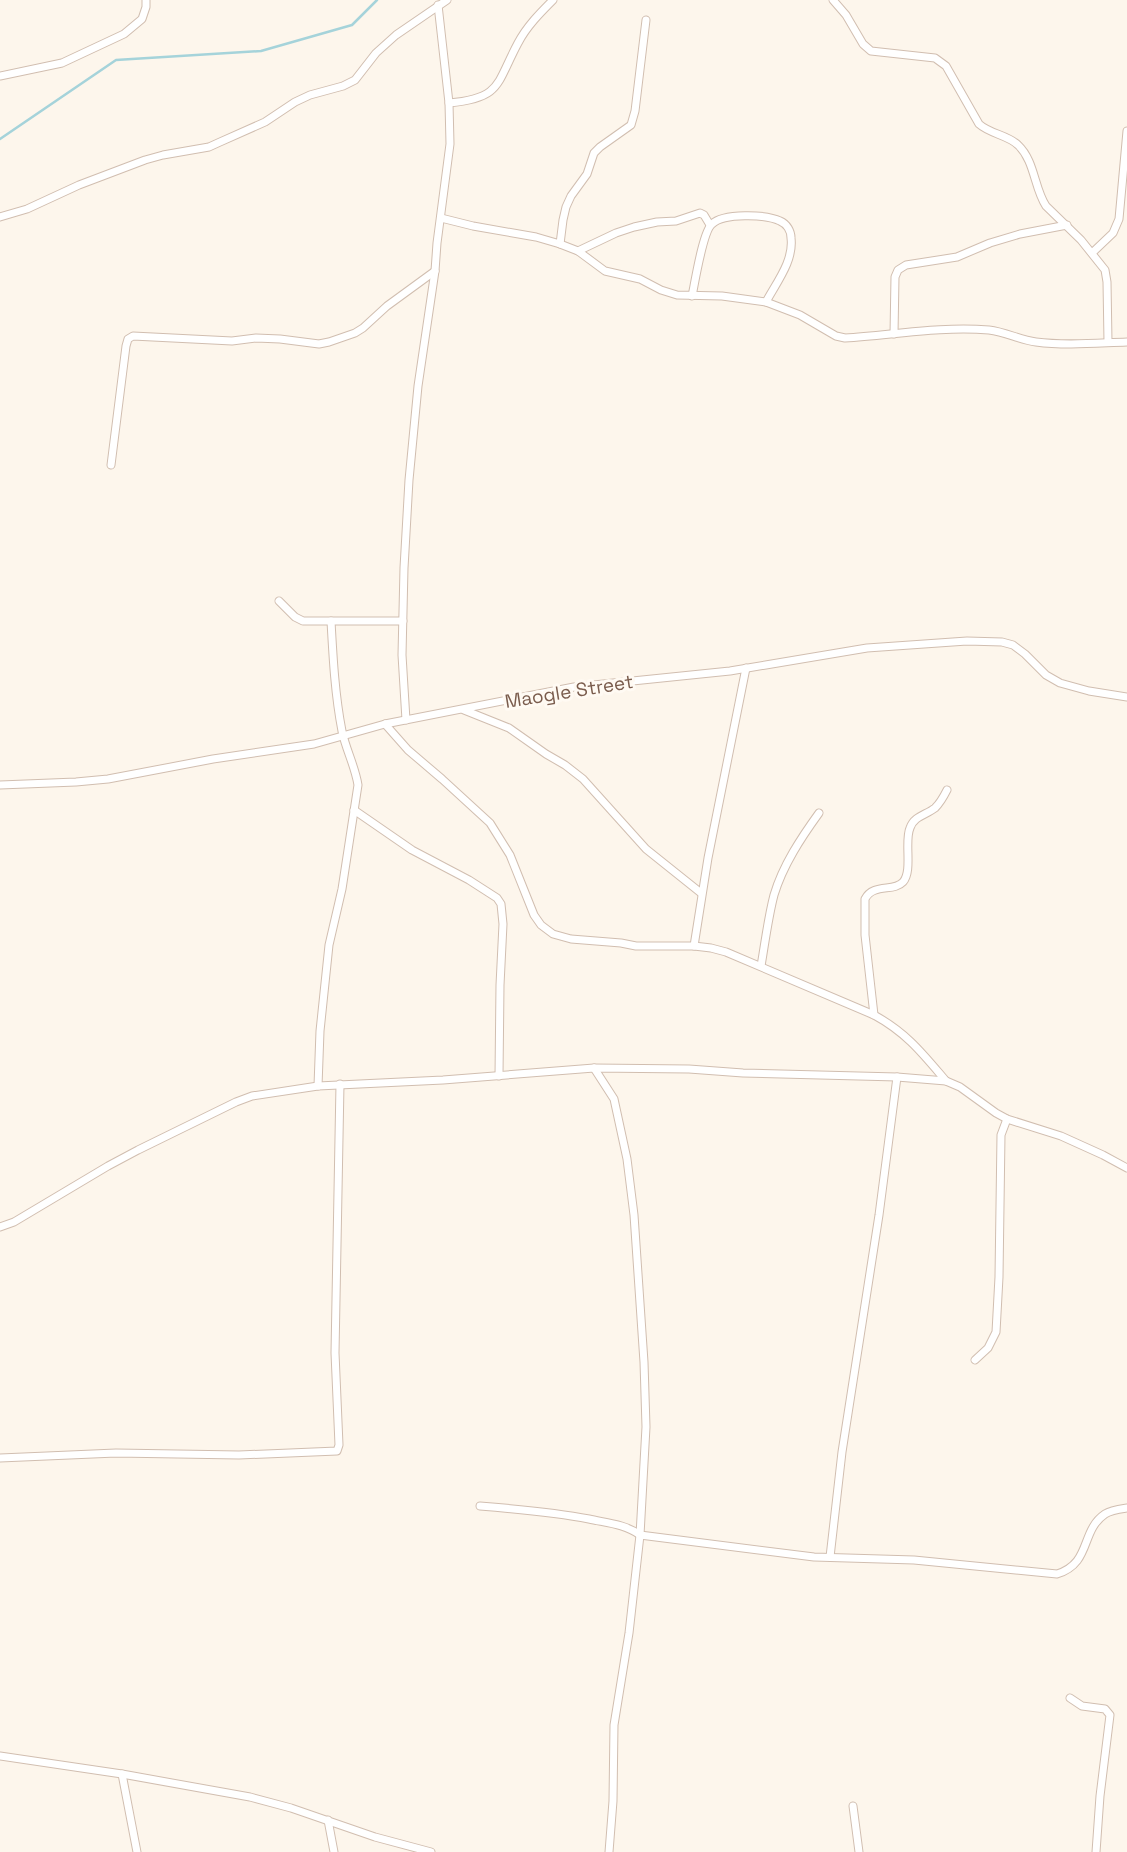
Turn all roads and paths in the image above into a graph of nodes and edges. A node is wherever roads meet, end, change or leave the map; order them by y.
1 (146, 0) edge
2 (447, 0) edge
3 (554, 0) edge
4 (833, 0) edge
5 (438, 5) junction
6 (646, 20) dead end
7 (0, 76) edge
8 (449, 103) junction
9 (1127, 131) edge
10 (1127, 136) edge
11 (0, 216) edge
12 (441, 218) junction
13 (710, 225) junction
14 (1067, 225) junction
15 (560, 244) junction
16 (578, 251) junction
17 (1092, 253) junction
18 (435, 271) junction
19 (692, 296) junction
20 (766, 302) junction
21 (894, 334) junction
22 (1108, 342) junction
23 (1127, 342) edge
24 (111, 464) dead end
25 (279, 601) dead end
26 (331, 621) junction
27 (403, 621) junction
28 (746, 668) junction
29 (1127, 697) edge
30 (463, 710) junction
31 (406, 720) junction
32 (385, 724) junction
33 (343, 735) junction
34 (0, 785) edge
35 (947, 790) dead end
36 (354, 810) junction
37 (820, 813) dead end
38 (701, 893) junction
39 (694, 946) junction
40 (761, 966) junction
41 (874, 1015) junction
42 (594, 1068) junction
43 (499, 1076) junction
44 (897, 1077) junction
45 (946, 1081) junction
46 (340, 1084) junction
47 (318, 1086) junction
48 (1007, 1119) junction
49 (1127, 1168) edge
50 (0, 1227) edge
51 (975, 1360) dead end
52 (0, 1458) edge
53 (480, 1506) dead end
54 (1127, 1508) edge
55 (640, 1535) junction
56 (830, 1557) junction
57 (1070, 1698) dead end
58 (0, 1756) edge
59 (122, 1774) junction
60 (853, 1805) dead end
61 (328, 1820) junction
62 (137, 1852) edge
63 (334, 1852) edge
64 (431, 1852) edge
65 (610, 1852) edge
66 (859, 1852) edge
67 (1096, 1852) edge

1 - 7 street
2 - 5 street
3 - 8 street
4 - 14 street
5 - 8 street
5 - 11 street
6 - 15 street
8 - 12 street
9 - 10 street
10 - 17 street
12 - 15 street
12 - 18 street
13 - 16 street
13 - 19 street
13 - 20 street
14 - 17 street
14 - 21 street
15 - 16 street
16 - 19 street
17 - 22 street
18 - 24 street
18 - 27 street
19 - 20 street
20 - 21 street
21 - 22 street
22 - 23 street
25 - 26 street
26 - 27 street
26 - 33 street
27 - 31 street
28 - 29 street, Maogle Street
28 - 30 street, Maogle Street
28 - 38 street
30 - 31 street, Maogle Street
30 - 38 street
31 - 32 street, Maogle Street
32 - 33 street, Maogle Street
32 - 39 street
33 - 34 street, Maogle Street
33 - 36 street
35 - 41 street
36 - 43 street
36 - 47 street
37 - 40 street
38 - 39 street
39 - 40 street
40 - 41 street
41 - 45 street
42 - 43 street
42 - 44 street
42 - 55 street
43 - 46 street
44 - 45 street
44 - 56 street
45 - 48 street
46 - 47 street
46 - 52 street
47 - 50 street
48 - 49 street
48 - 51 street
53 - 55 street
54 - 56 street
55 - 56 street
55 - 65 street
57 - 67 street
58 - 59 street
59 - 61 street
59 - 62 street
60 - 66 street
61 - 63 street
61 - 64 street

